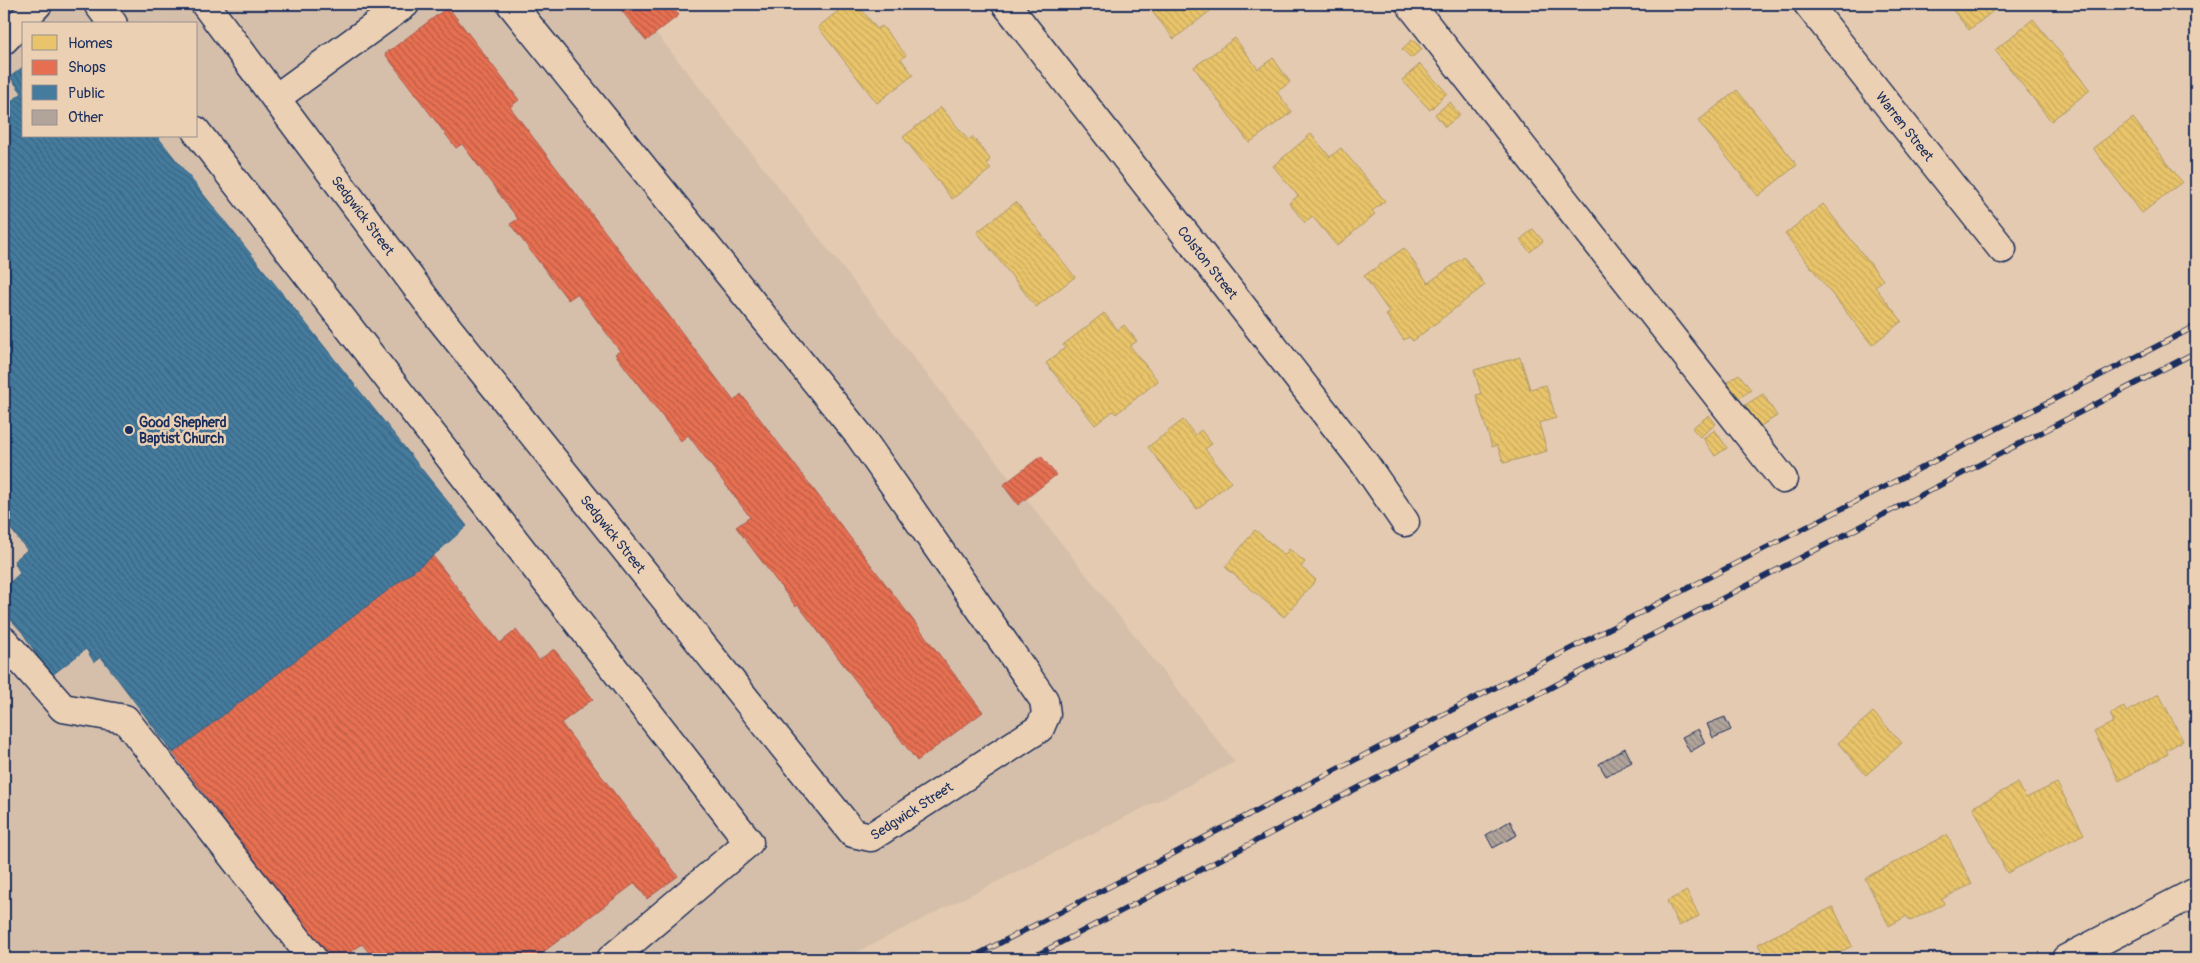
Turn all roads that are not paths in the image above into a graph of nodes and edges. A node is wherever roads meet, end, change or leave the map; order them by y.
1 (38, 4) edge
2 (98, 4) edge
3 (205, 4) edge
4 (405, 4) edge
5 (511, 4) edge
6 (1006, 4) edge
7 (1410, 4) edge
8 (1808, 4) edge
9 (112, 22) edge
10 (4, 40) edge
11 (276, 98) junction
12 (198, 134) edge
13 (2002, 248) dead end
14 (1782, 478) dead end
15 (1405, 522) dead end
16 (4, 641) edge
17 (2196, 892) edge
18 (313, 959) edge
19 (611, 959) edge
20 (2066, 959) edge

1 - 10 street
2 - 9 street
3 - 11 street, Sedgwick Street
4 - 11 street
5 - 11 street, Sedgwick Street
6 - 15 street, Colston Street
7 - 14 street
8 - 13 street, Warren Street
12 - 19 street
16 - 18 street
17 - 20 street

